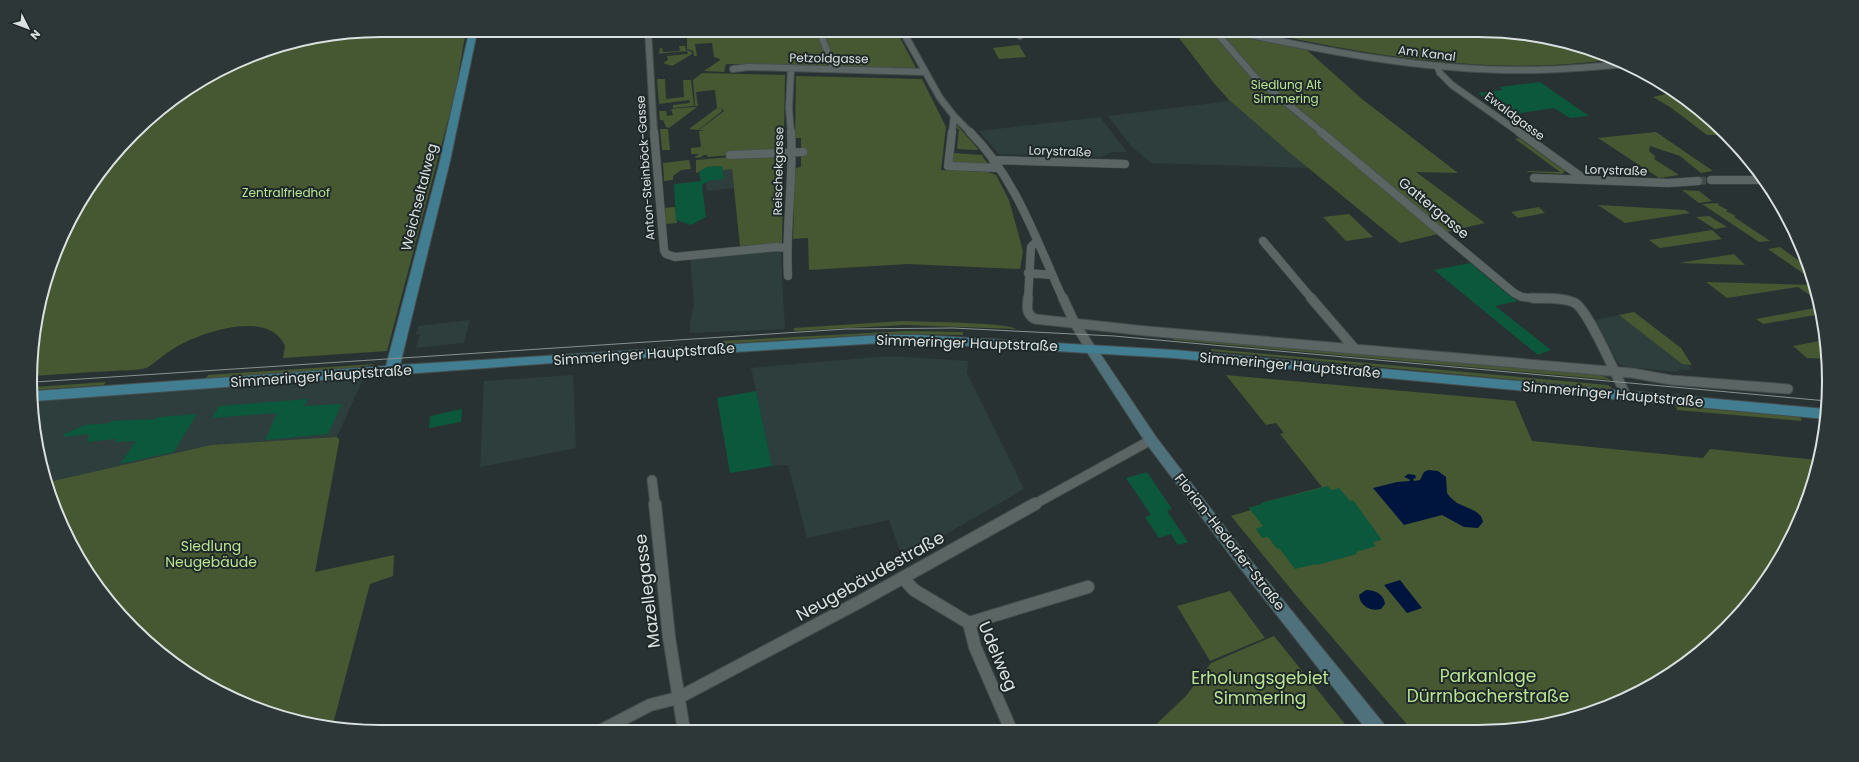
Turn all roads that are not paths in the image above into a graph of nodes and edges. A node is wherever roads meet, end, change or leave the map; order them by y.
1 (472, 37) edge
2 (648, 37) edge
3 (822, 37) edge
4 (906, 37) edge
5 (1219, 37) edge
6 (1262, 37) edge
7 (1615, 65) edge
8 (1437, 66) junction
9 (791, 68) junction
10 (733, 69) dead end
11 (834, 69) junction
12 (925, 72) junction
13 (954, 116) junction
14 (802, 152) dead end
15 (792, 153) junction
16 (730, 155) dead end
17 (994, 160) junction
18 (1125, 164) dead end
19 (998, 168) junction
20 (1534, 178) dead end
21 (1584, 179) junction
22 (1710, 180) tunnel mouth
23 (1757, 180) edge
24 (1698, 181) tunnel mouth
25 (1263, 241) dead end
26 (1037, 242) junction
27 (786, 248) junction
28 (1028, 273) junction
29 (1052, 275) junction
30 (788, 276) dead end
31 (1074, 322) junction
32 (1092, 348) junction
33 (1355, 349) junction
34 (391, 371) junction
35 (1614, 373) junction
36 (1788, 389) dead end
37 (1626, 395) junction
38 (38, 396) edge
39 (1820, 413) edge
40 (1151, 440) junction
41 (652, 480) dead end
42 (903, 578) junction
43 (1088, 587) dead end
44 (969, 623) junction
45 (678, 698) junction
46 (612, 725) edge
47 (683, 725) edge
48 (1009, 725) edge
49 (1375, 725) edge

1 - 34 main road, Weichseltalweg
2 - 27 street, Anton-Steinböck-Gasse
3 - 11 street
4 - 12 street
5 - 35 street, Gattergasse
6 - 8 street, Am Kanal
7 - 8 street, Am Kanal
8 - 21 street, Ewaldgasse
9 - 10 street, Petzoldgasse
9 - 11 street, Petzoldgasse
9 - 15 street, Reischekgasse
11 - 12 street, Petzoldgasse
12 - 13 street
13 - 17 street
13 - 19 street
14 - 15 street
15 - 16 street
15 - 27 street, Reischekgasse
17 - 18 street, Lorystraße
17 - 19 street
19 - 26 street
20 - 21 street, Lorystraße
21 - 24 street, Lorystraße
22 - 23 street
25 - 33 street
26 - 28 street
26 - 29 street
27 - 30 street, Reischekgasse
28 - 29 street
28 - 31 street, Simmeringer Hauptstraße
29 - 31 street
31 - 32 street
31 - 33 street, Simmeringer Hauptstraße
32 - 34 main road, Simmeringer Hauptstraße
32 - 37 main road, Simmeringer Hauptstraße
32 - 40 main road, Florian-Hedorfer-Straße
33 - 35 street, Simmeringer Hauptstraße
34 - 38 main road, Simmeringer Hauptstraße
35 - 36 street, Simmeringer Hauptstraße
35 - 37 street, Gattergasse
37 - 39 main road, Simmeringer Hauptstraße
40 - 42 street, Neugebäudestraße
40 - 49 main road, Florian-Hedorfer-Straße
41 - 45 street, Mazellegasse
42 - 44 street, Udelweg
42 - 45 street, Neugebäudestraße
43 - 44 street
44 - 48 street, Udelweg
45 - 46 street, Neugebäudestraße
45 - 47 street, Mazellegasse

